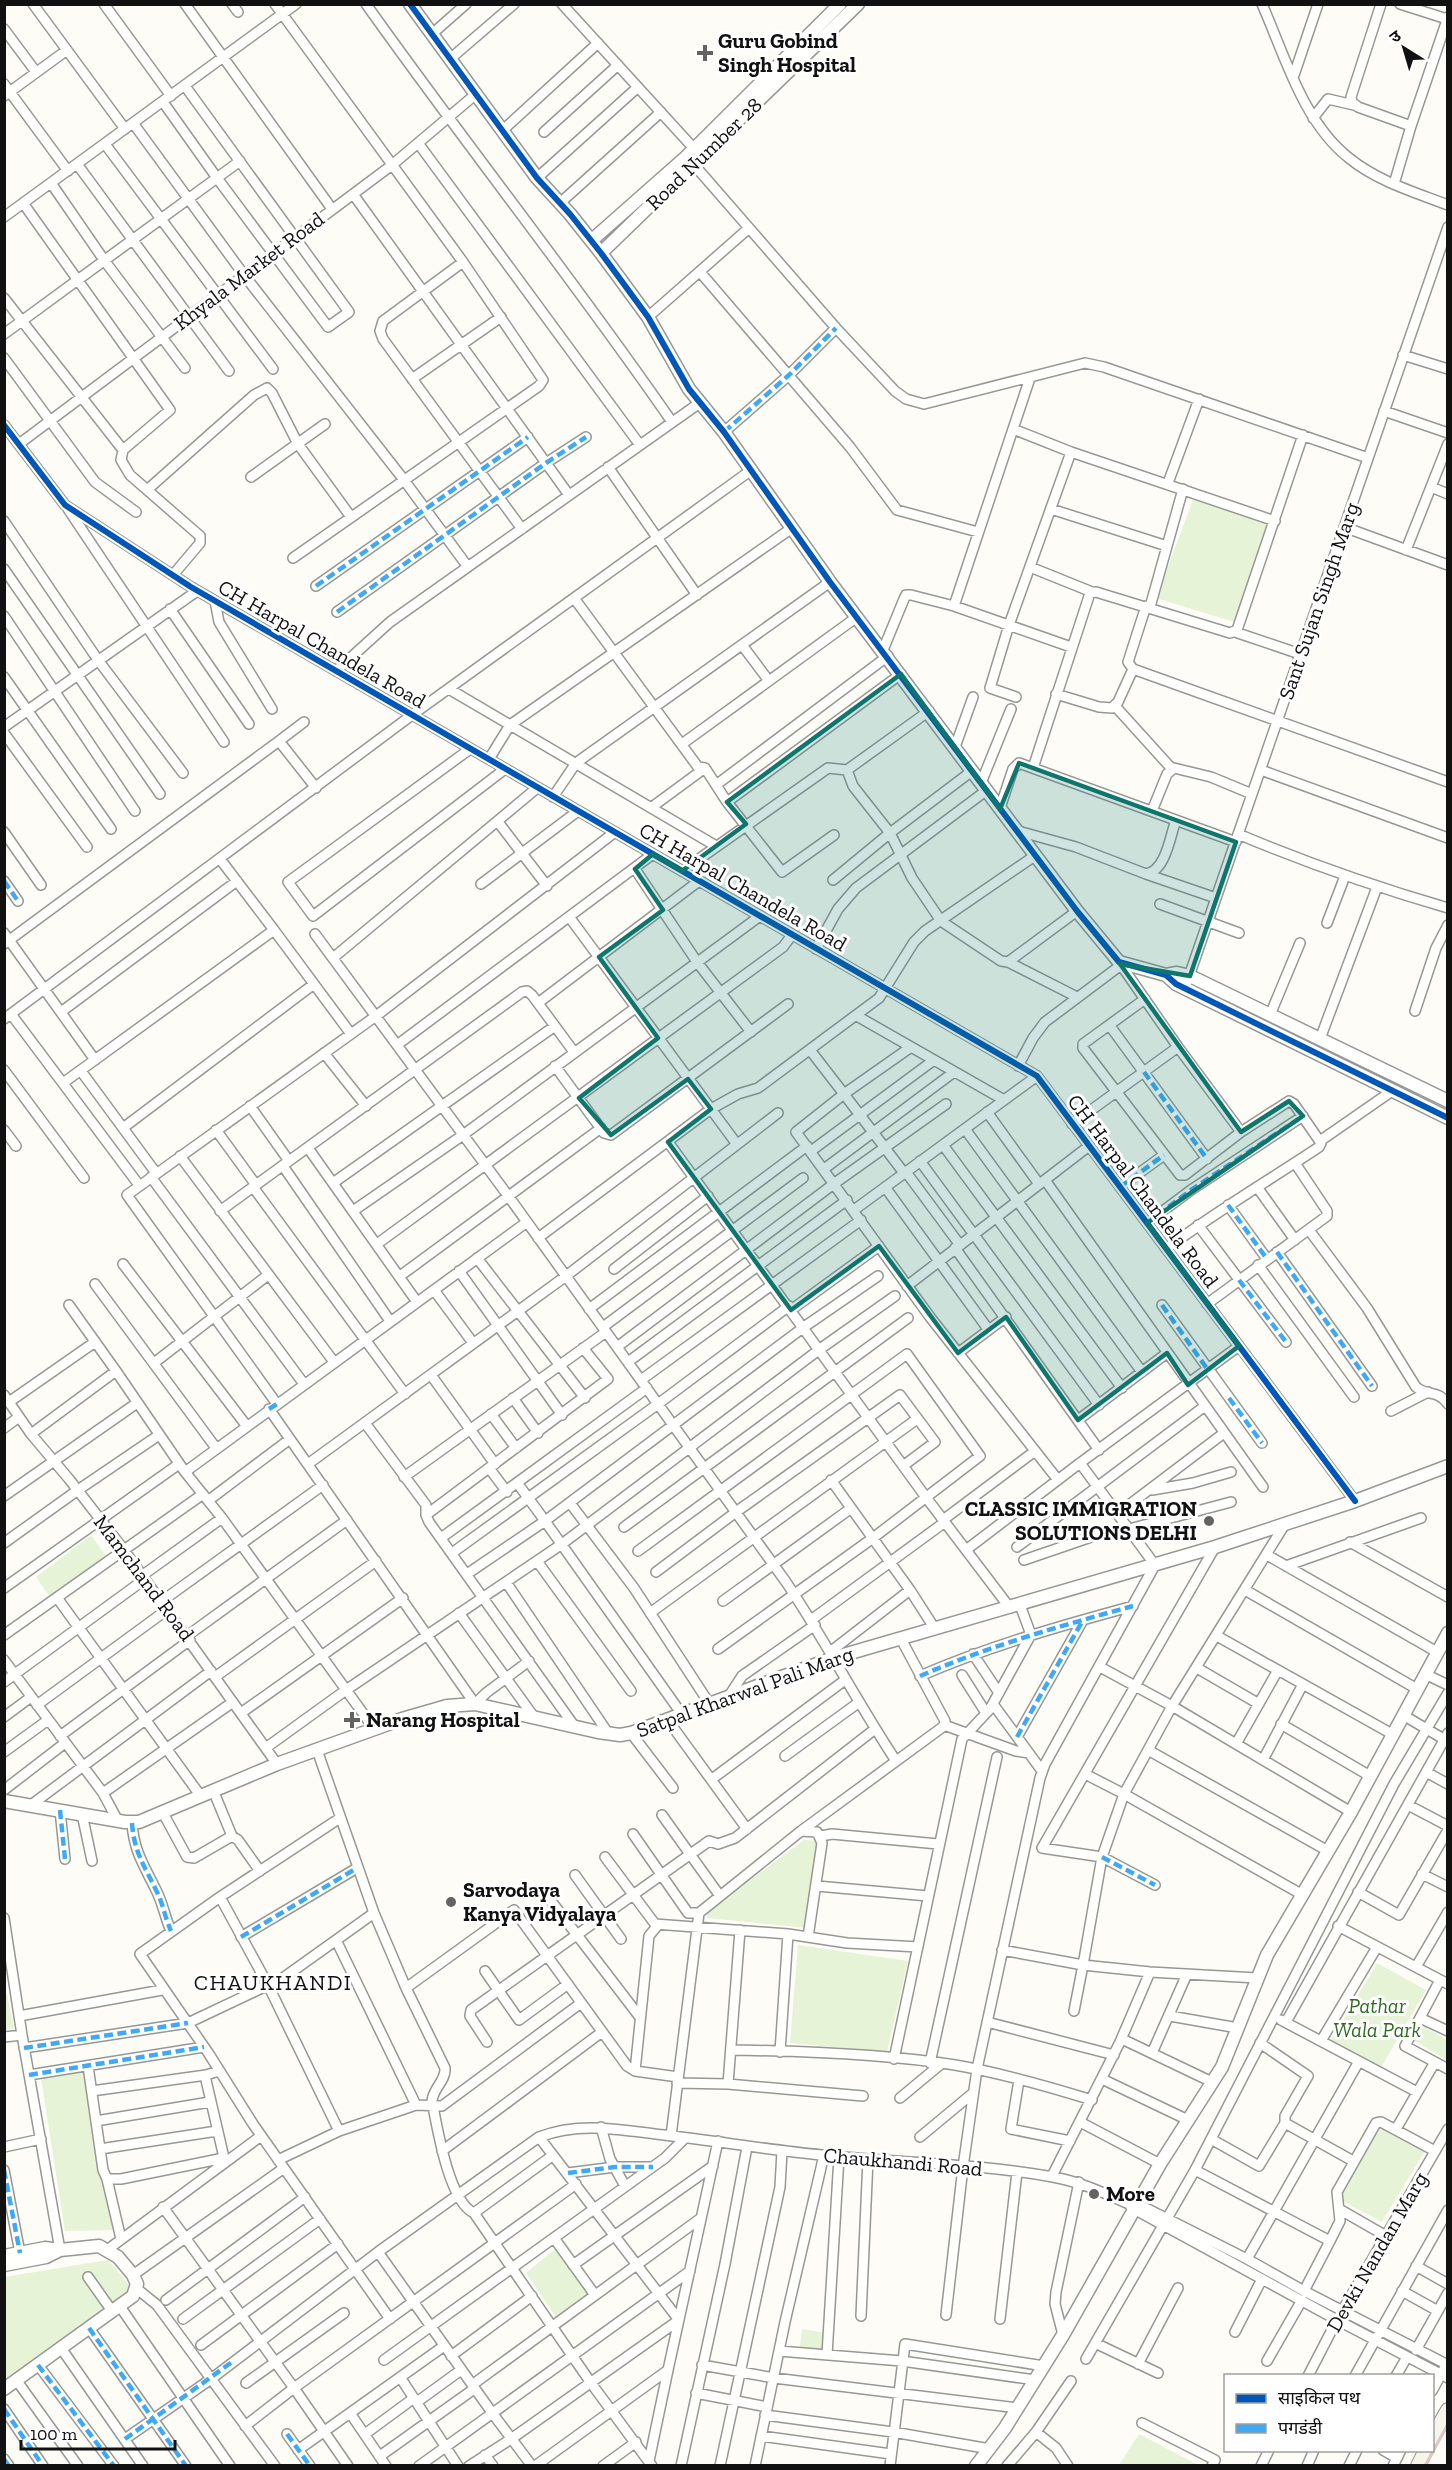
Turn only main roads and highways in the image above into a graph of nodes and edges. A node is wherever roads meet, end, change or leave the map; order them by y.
1 (1448, 2410) edge
2 (1434, 2434) edge
3 (1425, 2452) edge
4 (1418, 2466) edge

1 - 2 main road
3 - 4 main road

